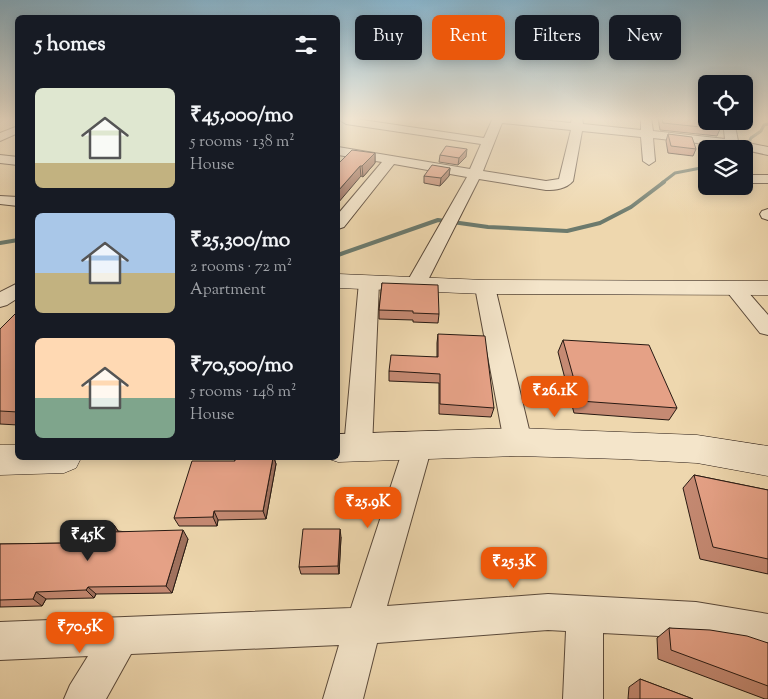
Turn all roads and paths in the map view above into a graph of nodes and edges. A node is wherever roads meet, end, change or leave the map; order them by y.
1 (341, 151) edge
2 (485, 151) edge
3 (572, 151) edge
4 (649, 151) edge
5 (0, 159) edge
6 (391, 160) junction
7 (15, 161) edge
8 (649, 161) dead end
9 (475, 174) junction
10 (753, 179) edge
11 (768, 179) edge
12 (0, 200) edge
13 (15, 202) edge
14 (340, 222) edge
15 (340, 281) edge
16 (369, 282) junction
17 (417, 282) junction
18 (484, 286) junction
19 (734, 288) junction
20 (768, 288) edge
21 (15, 291) edge
22 (0, 301) edge
23 (768, 328) edge
24 (518, 442) junction
25 (418, 446) junction
26 (348, 447) edge
27 (0, 460) edge
28 (15, 460) edge
29 (768, 461) edge
30 (585, 613) junction
31 (364, 626) junction
32 (768, 632) edge
33 (122, 636) junction
34 (0, 641) edge
35 (84, 699) edge
36 (343, 699) edge
37 (583, 699) edge

1 - 6 street
2 - 9 street
3 - 9 street
4 - 8 street
5 - 7 street
6 - 9 street
6 - 14 street
9 - 17 street
10 - 11 street
12 - 13 street
15 - 16 street
16 - 17 street
16 - 26 street
17 - 18 street
18 - 19 street
18 - 24 street
19 - 20 street
19 - 23 street
21 - 22 street
24 - 25 street
24 - 29 street
25 - 26 street
25 - 31 street
27 - 28 street
30 - 31 street
30 - 32 street
30 - 37 street
31 - 33 street
31 - 36 street
33 - 34 street
33 - 35 street

